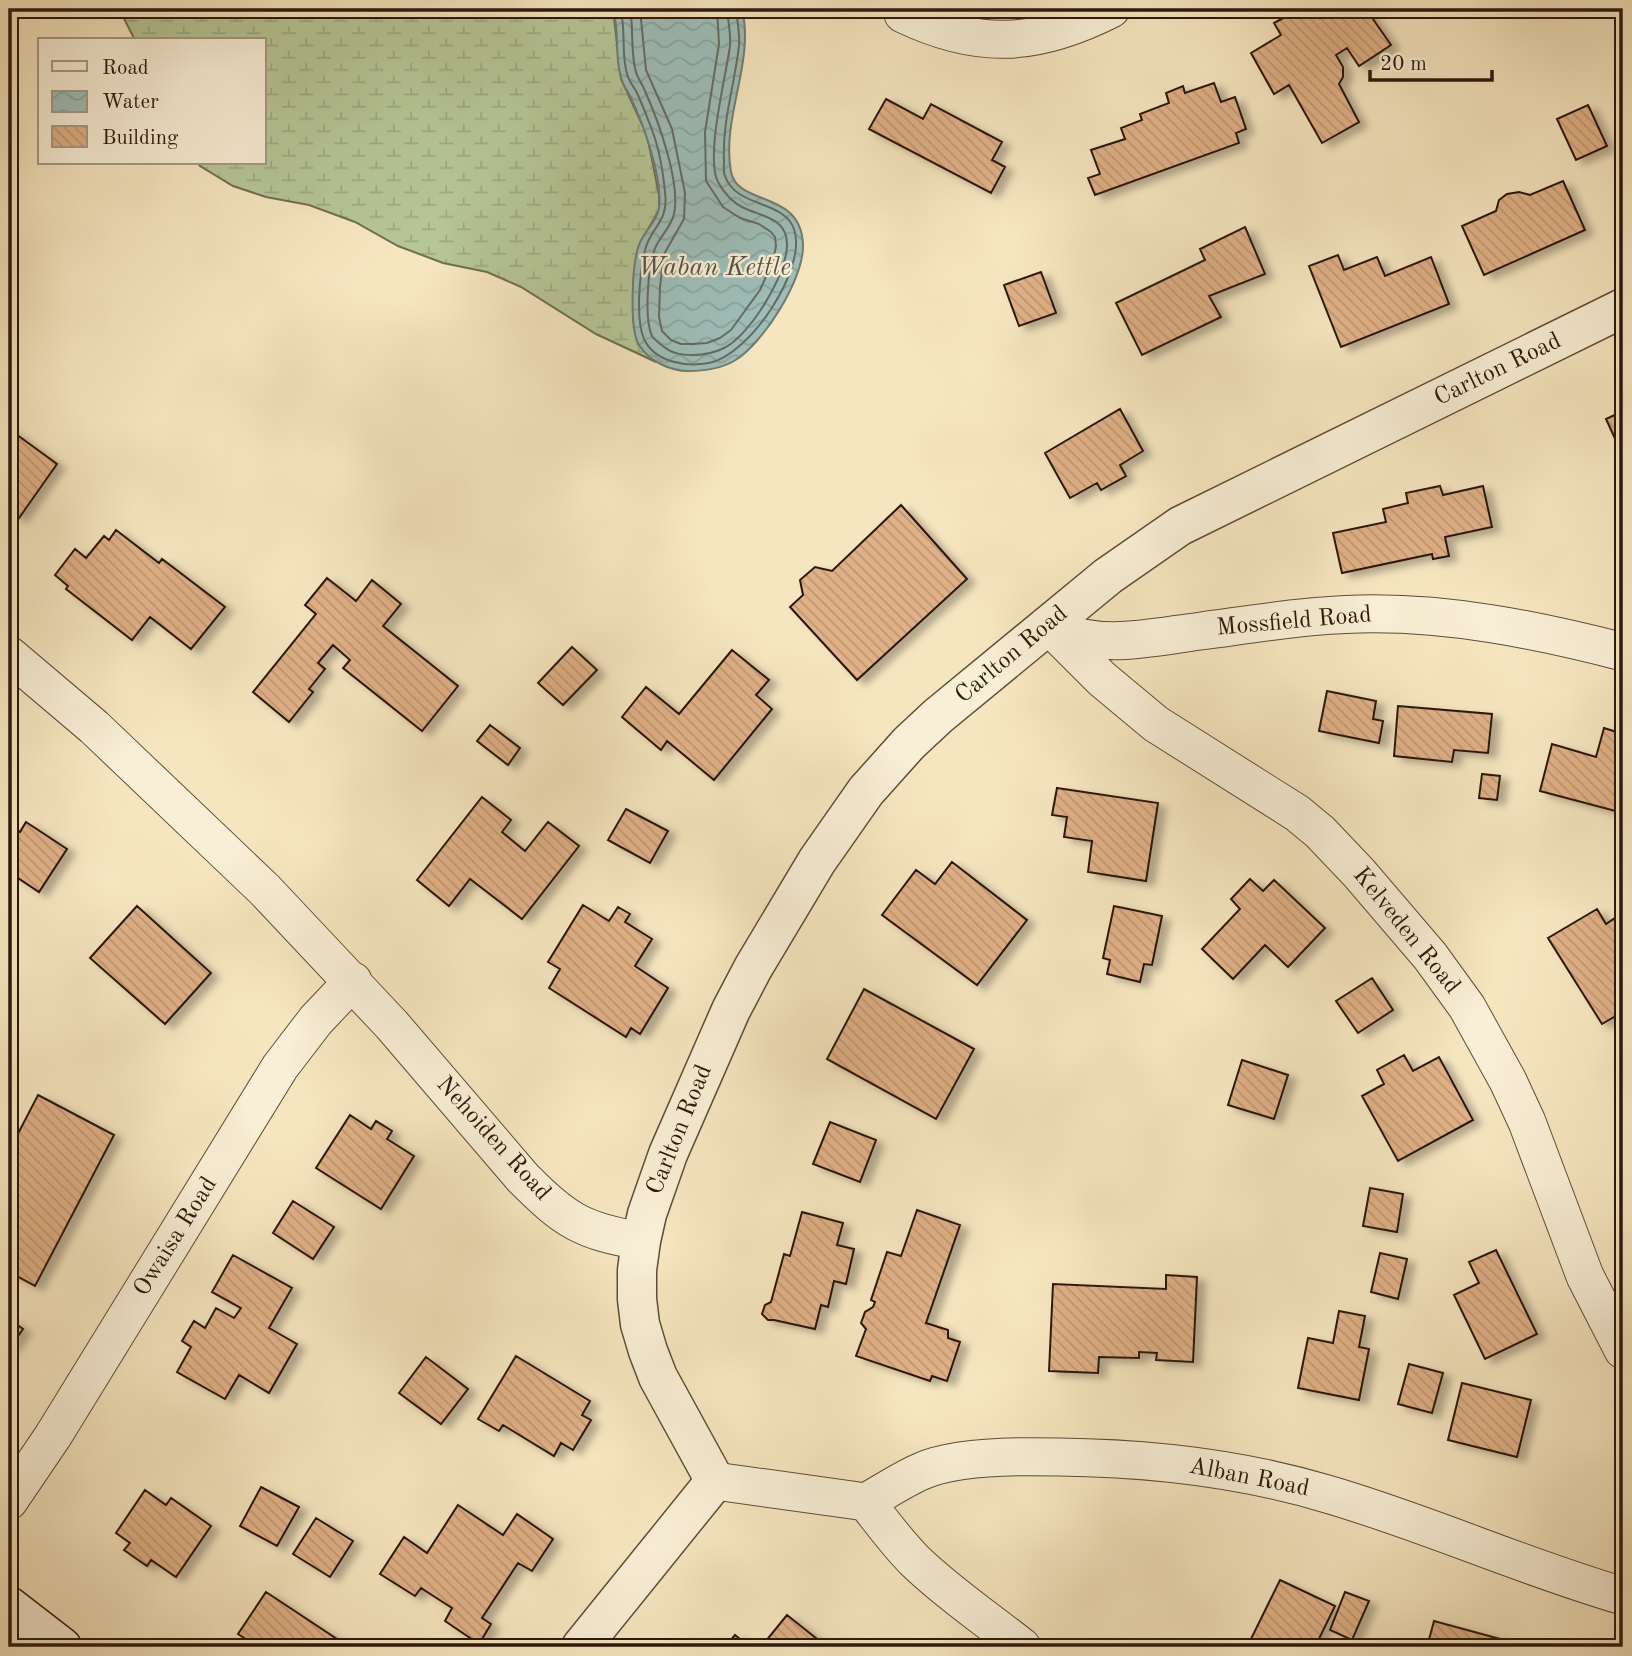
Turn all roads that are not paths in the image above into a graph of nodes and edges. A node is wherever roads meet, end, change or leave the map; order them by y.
1 (1111, 9) edge
2 (903, 14) dead end
3 (1623, 308) edge
4 (1048, 625) junction
5 (1623, 652) edge
6 (9, 655) edge
7 (352, 981) junction
8 (641, 1241) junction
9 (1623, 1350) edge
10 (715, 1481) junction
11 (9, 1501) edge
12 (866, 1502) junction
13 (1623, 1596) edge
14 (9, 1606) edge
15 (62, 1647) edge
16 (581, 1647) edge
17 (1022, 1647) edge

1 - 2 street
3 - 4 street, Carlton Road
4 - 5 street, Mossfield Road
4 - 8 street, Carlton Road
4 - 9 street, Kelveden Road
6 - 7 street, Nehoiden Road
7 - 8 street, Nehoiden Road
7 - 11 street, Owaisa Road
8 - 10 street
10 - 12 street
10 - 16 street
12 - 13 street, Alban Road
12 - 17 street
14 - 15 street

